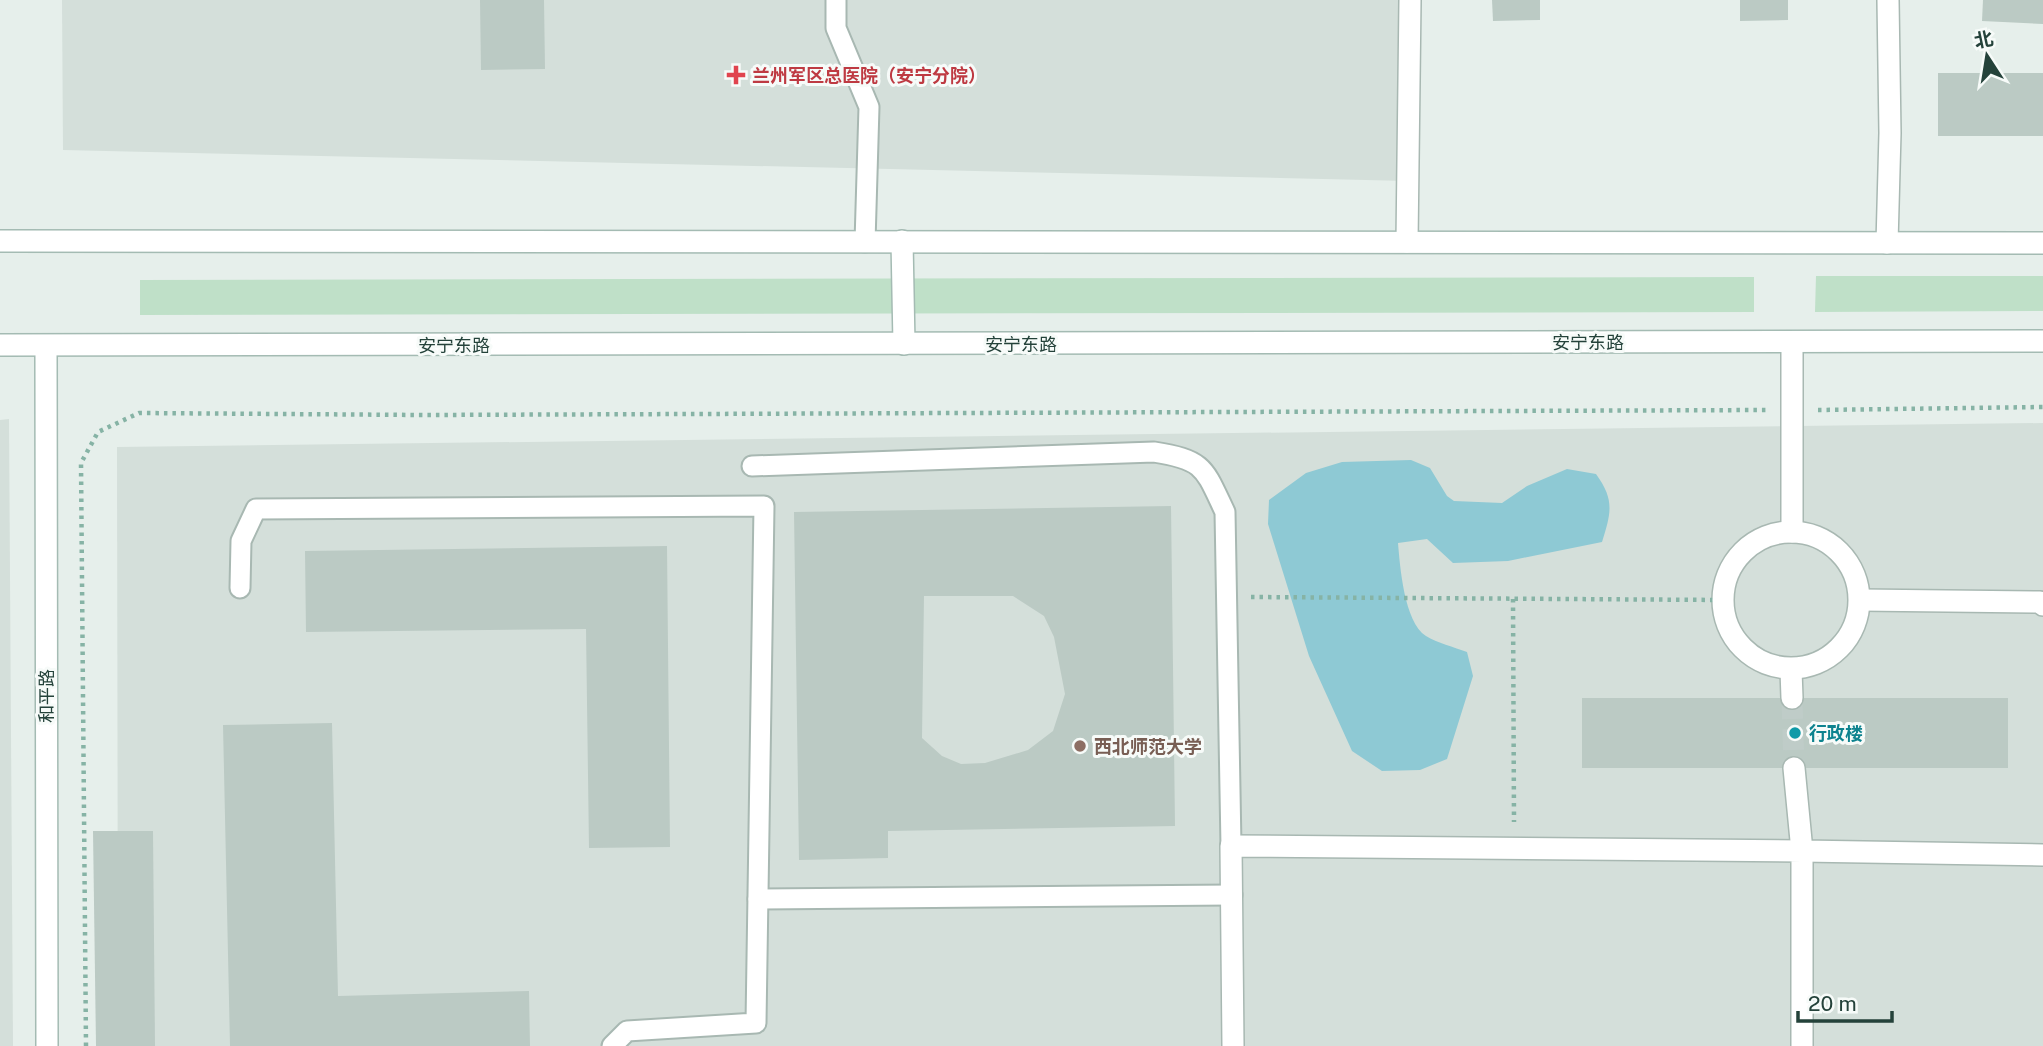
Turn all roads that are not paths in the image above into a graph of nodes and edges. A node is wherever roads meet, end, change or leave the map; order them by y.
1 (836, 0) edge
2 (1410, 0) edge
3 (1888, 0) edge
4 (0, 241) edge
5 (902, 241) junction
6 (865, 242) junction
7 (1407, 242) junction
8 (1887, 243) junction
9 (2043, 243) edge
10 (2043, 341) edge
11 (1792, 342) junction
12 (904, 344) junction
13 (0, 345) edge
14 (46, 346) junction
15 (752, 466) dead end
16 (1792, 532) junction
17 (240, 588) dead end
18 (1860, 600) junction
19 (2042, 603) edge
20 (1791, 670) junction
21 (1792, 698) tunnel mouth
22 (1794, 768) tunnel mouth
23 (1231, 846) junction
24 (1802, 851) junction
25 (2043, 855) edge
26 (1231, 895) junction
27 (758, 899) junction
28 (47, 1046) edge
29 (612, 1046) edge
30 (1233, 1046) edge
31 (1802, 1046) edge

1 - 6 lane
2 - 7 main road
3 - 8 main road
4 - 6 main road
5 - 6 main road
5 - 7 main road
5 - 12 main road
7 - 8 main road
8 - 9 main road
10 - 11 main road, 安宁东路
11 - 12 main road, 安宁东路
11 - 16 main road
12 - 14 main road, 安宁东路
13 - 14 main road, 安宁东路
14 - 28 main road, 和平路
15 - 23 lane
16 - 18 main road
16 - 20 main road
17 - 27 lane
18 - 19 main road
18 - 20 main road
20 - 21 main road
22 - 24 main road
23 - 24 main road
23 - 26 main road
24 - 25 main road
24 - 31 main road
26 - 27 lane
26 - 30 main road
27 - 29 lane

